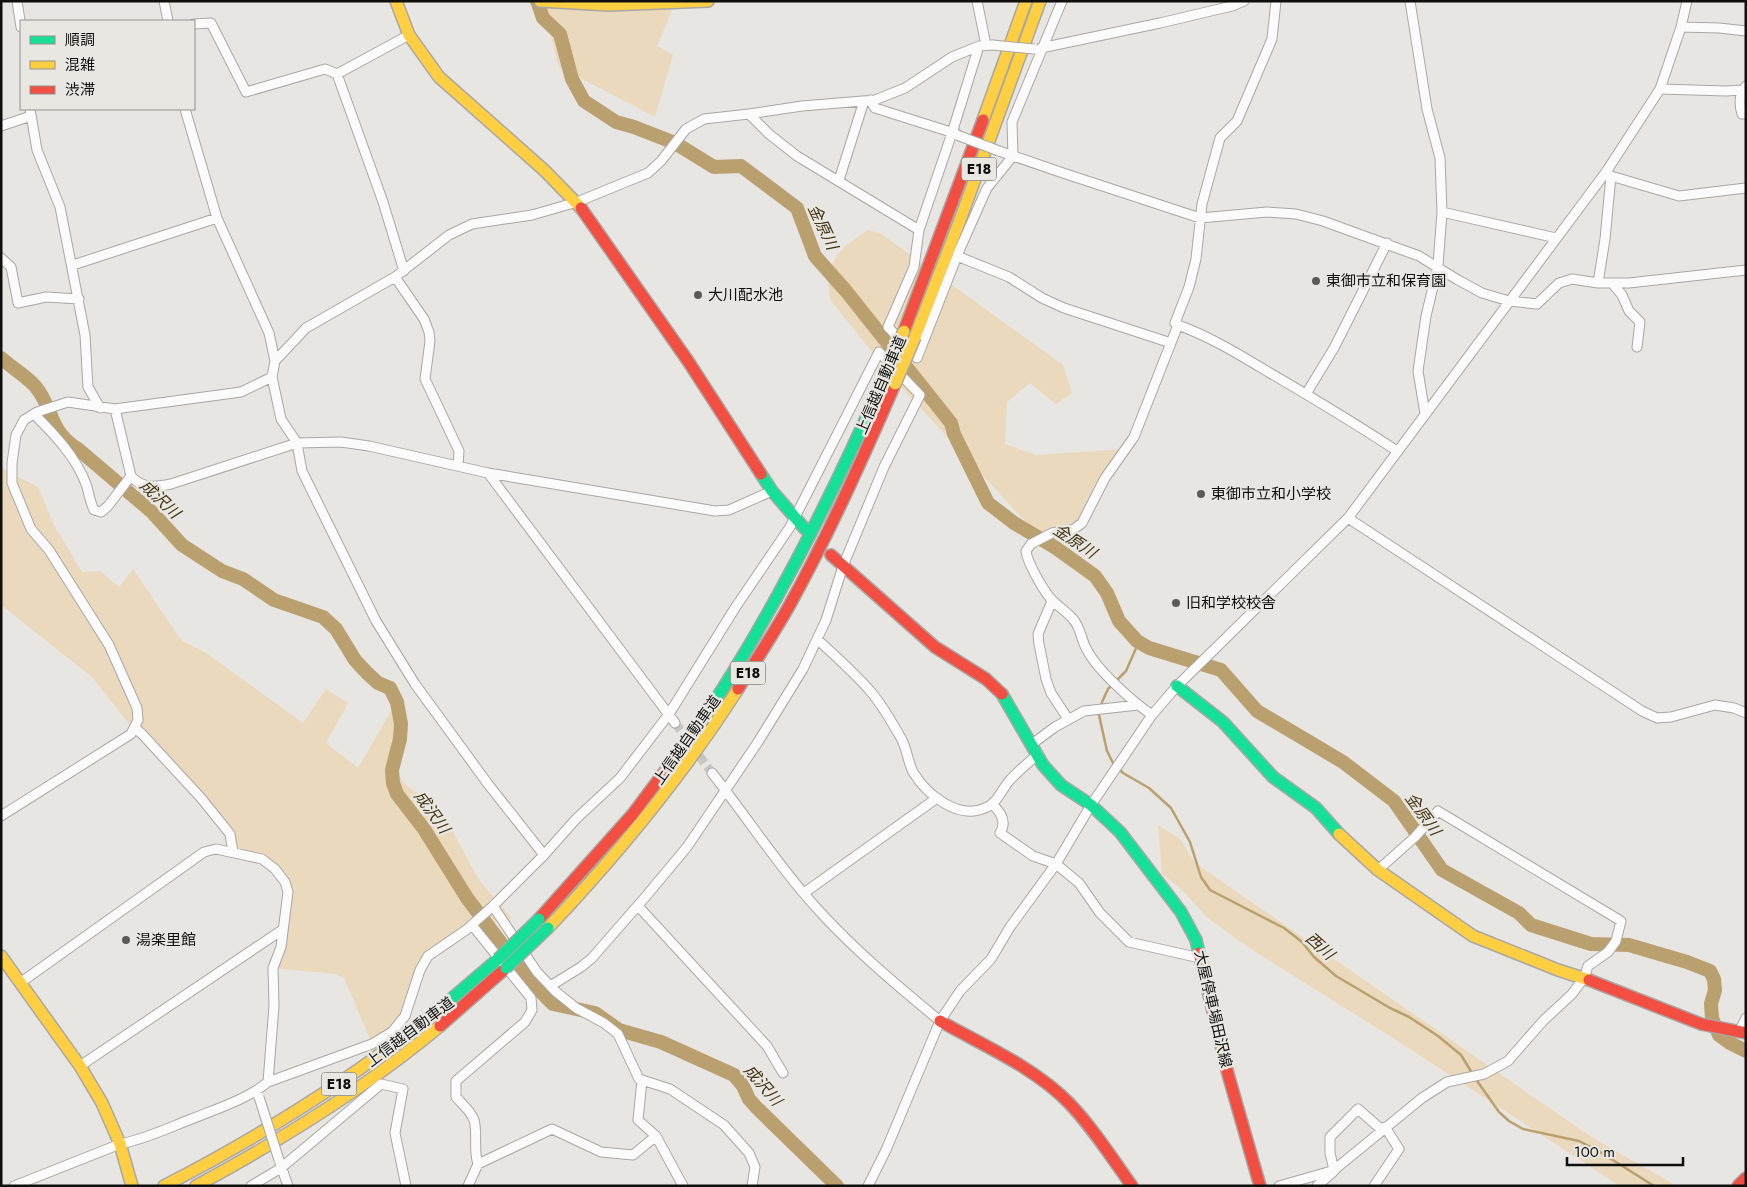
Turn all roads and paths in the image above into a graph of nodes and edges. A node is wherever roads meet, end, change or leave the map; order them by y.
1 (17, 1) edge
2 (164, 1) edge
3 (396, 1) edge
4 (540, 1) edge
5 (708, 1) edge
6 (977, 1) edge
7 (1026, 1) edge
8 (1040, 1) edge
9 (1062, 1) edge
10 (1244, 1) edge
11 (1276, 1) edge
12 (1410, 1) edge
13 (1687, 1) edge
14 (20, 20) edge
15 (168, 20) edge
16 (195, 24) edge
17 (1681, 27) junction
18 (1746, 31) edge
19 (409, 35) junction
20 (986, 45) junction
21 (1044, 47) junction
22 (337, 74) junction
23 (1744, 88) edge
24 (1660, 89) junction
25 (867, 101) junction
26 (185, 110) edge
27 (31, 112) edge
28 (749, 114) junction
29 (1746, 114) edge
30 (1, 126) edge
31 (955, 134) junction
32 (1013, 156) junction
33 (1609, 174) junction
34 (839, 180) junction
35 (1746, 188) edge
36 (576, 202) junction
37 (1442, 212) junction
38 (217, 218) junction
39 (1200, 218) junction
40 (919, 230) junction
41 (1556, 238) junction
42 (1387, 243) junction
43 (958, 256) junction
44 (1, 258) edge
45 (73, 266) junction
46 (1438, 266) junction
47 (1746, 270) edge
48 (404, 271) junction
49 (395, 277) junction
50 (1598, 282) junction
51 (1612, 283) junction
52 (79, 299) junction
53 (1509, 301) junction
54 (1178, 325) junction
55 (1171, 343) junction
56 (1637, 346) dead end
57 (276, 361) junction
58 (272, 378) junction
59 (1306, 394) junction
60 (100, 408) junction
61 (115, 410) junction
62 (34, 414) junction
63 (1425, 414) junction
64 (297, 443) junction
65 (1397, 452) junction
66 (458, 466) junction
67 (488, 473) junction
68 (131, 476) junction
69 (772, 491) junction
70 (1348, 518) junction
71 (795, 519) junction
72 (805, 530) dead end
73 (831, 555) dead end
74 (843, 566) junction
75 (1052, 601) junction
76 (817, 639) junction
77 (1177, 686) junction
78 (1138, 705) junction
79 (1746, 713) edge
80 (669, 714) junction
81 (1152, 714) junction
82 (1068, 719) junction
83 (675, 723) tunnel mouth
84 (135, 728) junction
85 (1035, 749) junction
86 (712, 773) tunnel mouth
87 (725, 790) junction
88 (937, 798) junction
89 (992, 804) junction
90 (1091, 805) junction
91 (1, 816) edge
92 (233, 852) junction
93 (544, 855) junction
94 (1056, 864) junction
95 (1378, 870) junction
96 (804, 893) junction
97 (493, 906) junction
98 (638, 906) junction
99 (472, 925) junction
100 (282, 930) junction
101 (1, 956) edge
102 (1200, 958) junction
103 (1584, 978) junction
104 (20, 983) junction
105 (552, 985) junction
106 (1746, 1018) edge
107 (940, 1021) junction
108 (1742, 1032) edge
109 (80, 1066) junction
110 (783, 1073) dead end
111 (642, 1080) junction
112 (268, 1082) junction
113 (258, 1094) junction
114 (1383, 1129) junction
115 (656, 1136) junction
116 (120, 1144) junction
117 (280, 1164) junction
118 (478, 1164) junction
119 (1334, 1170) junction
120 (1746, 1178) edge
121 (14, 1186) edge
122 (132, 1186) edge
123 (164, 1186) edge
124 (196, 1186) edge
125 (251, 1186) edge
126 (288, 1186) edge
127 (406, 1186) edge
128 (468, 1186) edge
129 (683, 1186) edge
130 (752, 1186) edge
131 (868, 1186) edge
132 (1132, 1186) edge
133 (1260, 1186) edge
134 (1279, 1186) edge
135 (1317, 1186) edge
136 (1374, 1186) edge
137 (1738, 1186) edge

1 - 14 street
2 - 15 street
3 - 19 main road
4 - 5 main road
6 - 20 street
7 - 123 main road, 上信越自動車道 / E18, bridge
8 - 124 main road, 上信越自動車道 / E18, bridge
9 - 21 street
10 - 21 street
11 - 39 street
12 - 37 street
13 - 17 street
16 - 22 street
17 - 18 street
17 - 24 street
19 - 22 street
19 - 36 main road
20 - 21 street, bridge
20 - 25 street
20 - 31 street
21 - 32 street
22 - 48 street
23 - 24 street
23 - 29 street
24 - 33 street
25 - 28 street
25 - 31 street
25 - 34 street
26 - 38 street
27 - 30 street
27 - 45 street
28 - 34 street
28 - 36 street
31 - 32 street, bridge
31 - 40 street
32 - 39 street
32 - 43 street
33 - 35 street
33 - 41 street
33 - 50 street
34 - 40 street
36 - 48 street
36 - 69 main road
37 - 41 street
37 - 46 street
38 - 45 street
38 - 57 street
39 - 42 street
39 - 54 street
40 - 43 street
41 - 53 street
42 - 46 street
42 - 59 street
43 - 55 street
44 - 52 street
45 - 52 street
46 - 53 street
46 - 63 street
47 - 51 street
48 - 49 street
49 - 57 street
49 - 66 street
50 - 51 street
50 - 53 street
51 - 56 street
52 - 60 street
53 - 63 street
54 - 55 street
54 - 59 street
55 - 75 street
57 - 58 street
58 - 61 street
58 - 64 street
59 - 65 street
60 - 61 street
60 - 62 street
61 - 68 street
62 - 68 street
62 - 84 street
63 - 65 street
64 - 66 street
64 - 68 street
64 - 93 street
65 - 70 street
66 - 67 street
67 - 69 street
67 - 80 street
69 - 71 main road
70 - 77 street
70 - 79 street
71 - 72 main road
71 - 74 street
71 - 80 street
73 - 74 main road, 大屋停車場田沢線
74 - 76 street
74 - 85 main road, 大屋停車場田沢線
75 - 78 street
75 - 82 street
76 - 87 street
76 - 88 street
77 - 81 street
77 - 95 main road
78 - 81 street
78 - 82 street
80 - 83 street
80 - 93 street
81 - 90 street
82 - 85 street
84 - 91 street
84 - 92 street
85 - 89 street
85 - 90 main road, 大屋停車場田沢線
86 - 87 street
87 - 96 street
87 - 98 street
88 - 89 street
88 - 96 street
89 - 94 street
90 - 94 street
90 - 102 main road, 大屋停車場田沢線
92 - 100 street
92 - 104 street
93 - 97 street
94 - 102 street
94 - 107 street
95 - 103 main road
95 - 103 street
96 - 107 street
97 - 99 street
97 - 105 street
98 - 105 street
98 - 110 street
99 - 112 street
99 - 118 street
100 - 109 street
100 - 112 street
101 - 104 main road
102 - 133 main road, 大屋停車場田沢線
103 - 108 main road
103 - 114 street
104 - 109 main road
105 - 111 street
106 - 108 street
107 - 131 street
107 - 132 main road
109 - 116 main road
111 - 115 street
111 - 130 street
112 - 113 street
113 - 116 street
113 - 117 street, bridge
114 - 119 street
114 - 119 street
114 - 136 street
115 - 118 street
115 - 129 street
116 - 121 street
116 - 122 main road
117 - 125 street
117 - 126 street
117 - 127 street
118 - 128 street
119 - 134 street
119 - 135 street
120 - 137 main road

